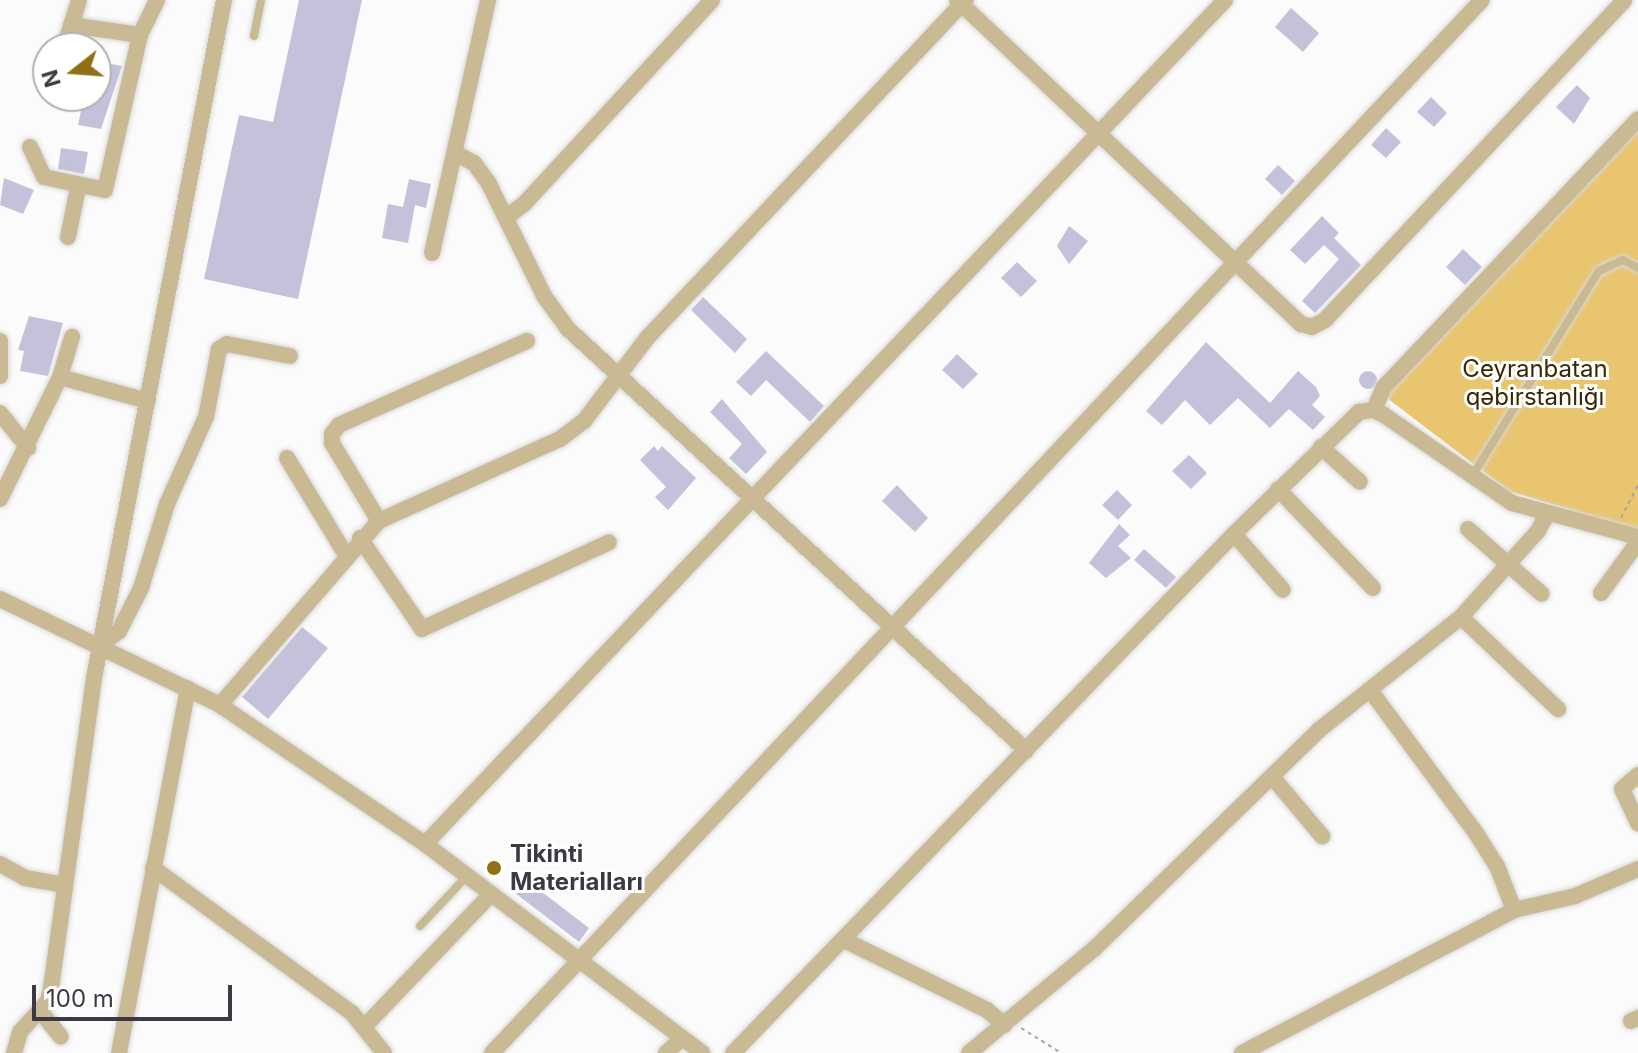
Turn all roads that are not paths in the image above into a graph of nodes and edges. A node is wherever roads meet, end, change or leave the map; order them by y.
1 (79, 0) edge
2 (157, 0) edge
3 (224, 0) edge
4 (261, 0) edge
5 (488, 0) edge
6 (712, 0) edge
7 (1225, 0) edge
8 (1482, 0) edge
9 (1624, 0) edge
10 (962, 1) edge
11 (71, 25) junction
12 (69, 32) edge
13 (140, 35) junction
14 (254, 36) dead end
15 (1638, 119) edge
16 (1100, 132) junction
17 (30, 147) dead end
18 (455, 153) junction
19 (78, 188) junction
20 (508, 216) junction
21 (68, 237) dead end
22 (432, 253) dead end
23 (1237, 261) junction
24 (1638, 268) edge
25 (72, 337) dead end
26 (0, 341) edge
27 (527, 341) dead end
28 (290, 356) dead end
29 (0, 376) edge
30 (60, 377) junction
31 (617, 377) junction
32 (148, 401) junction
33 (1374, 410) junction
34 (0, 413) edge
35 (1321, 447) junction
36 (28, 448) junction
37 (287, 458) dead end
38 (1471, 478) junction
39 (1360, 482) dead end
40 (1278, 489) junction
41 (0, 499) edge
42 (752, 499) junction
43 (1547, 514) junction
44 (379, 521) junction
45 (1468, 529) dead end
46 (1234, 534) junction
47 (360, 538) junction
48 (1638, 539) edge
49 (609, 542) dead end
50 (346, 555) junction
51 (1509, 565) junction
52 (1373, 588) dead end
53 (1283, 590) dead end
54 (1601, 593) dead end
55 (1542, 594) dead end
56 (0, 599) edge
57 (1461, 617) junction
58 (890, 629) junction
59 (101, 645) junction
60 (188, 688) junction
61 (1370, 690) junction
62 (220, 705) junction
63 (1558, 709) dead end
64 (1026, 750) junction
65 (1638, 775) edge
66 (1274, 779) junction
67 (1638, 824) edge
68 (1322, 836) dead end
69 (425, 844) junction
70 (0, 864) edge
71 (153, 868) junction
72 (1638, 869) edge
73 (467, 876) junction
74 (64, 885) junction
75 (491, 894) junction
76 (1514, 910) junction
77 (420, 926) dead end
78 (844, 940) junction
79 (577, 960) junction
80 (40, 1011) junction
81 (1007, 1023) junction
82 (366, 1025) junction
83 (61, 1037) dead end
84 (682, 1038) junction
85 (122, 1052) edge
86 (14, 1053) edge
87 (384, 1053) edge
88 (492, 1053) edge
89 (666, 1053) edge
90 (702, 1053) edge
91 (733, 1053) edge
92 (969, 1053) edge
93 (1242, 1053) edge

1 - 11 street
2 - 13 street
3 - 32 street
4 - 14 lane
5 - 18 street
6 - 20 street
7 - 16 street
8 - 23 street
9 - 23 street
10 - 16 street
10 - 31 street
11 - 12 street
11 - 13 street
13 - 19 street
15 - 33 street
16 - 23 street
16 - 42 street
17 - 19 street
18 - 20 street
18 - 22 street
19 - 21 street
20 - 31 street
23 - 58 street
24 - 38 lane
25 - 30 street
26 - 29 street
27 - 44 street
28 - 59 street
30 - 32 street
30 - 36 street
31 - 42 street
31 - 44 street
32 - 59 street
33 - 35 street
33 - 38 street
34 - 36 street
35 - 39 street
35 - 40 street
36 - 41 street
37 - 50 street
38 - 43 street
40 - 46 street
40 - 52 street
42 - 58 street
42 - 69 street
43 - 48 street
43 - 51 street
44 - 47 street
45 - 51 street
46 - 53 street
46 - 64 street
47 - 49 street
47 - 50 street
48 - 54 street
50 - 62 street
51 - 55 street
51 - 57 street
56 - 59 street
57 - 61 street
57 - 63 street
58 - 64 street
58 - 79 street
59 - 60 street
59 - 74 street
60 - 62 street
60 - 71 street
61 - 66 street
61 - 76 street
62 - 69 street
64 - 78 street
65 - 67 street
66 - 68 street
66 - 81 street
69 - 73 street
70 - 74 street
71 - 82 street
71 - 85 street
72 - 76 street
73 - 75 street
73 - 77 lane
74 - 80 street
75 - 79 street
75 - 82 street
76 - 93 street
78 - 81 street
78 - 91 street
79 - 84 street
79 - 88 street
80 - 83 street
80 - 86 street
81 - 92 street
82 - 87 street
84 - 89 street
84 - 90 street

